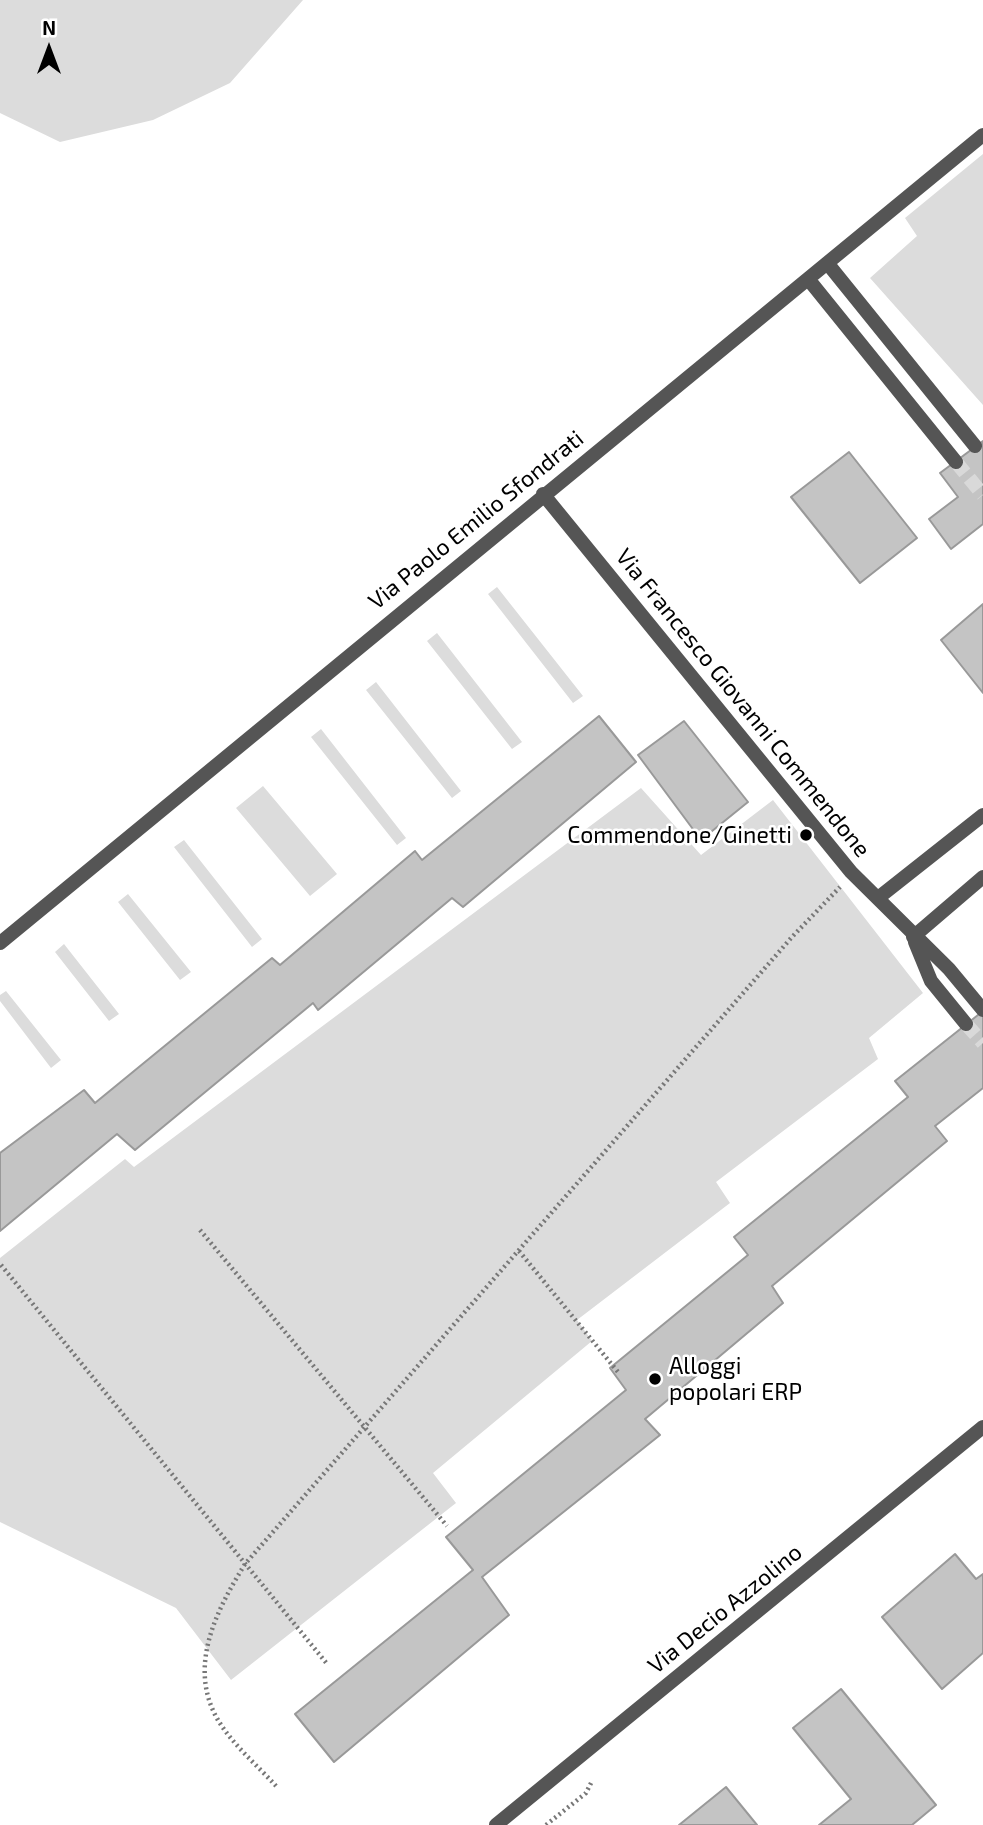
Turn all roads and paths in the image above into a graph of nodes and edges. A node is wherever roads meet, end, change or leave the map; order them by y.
1 (983, 135) edge
2 (828, 264) junction
3 (809, 280) junction
4 (975, 446) dead end
5 (956, 461) tunnel mouth
6 (543, 494) junction
7 (983, 815) edge
8 (851, 872) junction
9 (983, 877) edge
10 (878, 898) junction
11 (913, 937) junction
12 (0, 943) edge
13 (983, 1010) edge
14 (966, 1024) tunnel mouth
15 (200, 1230) dead end
16 (519, 1251) junction
17 (1, 1265) edge
18 (618, 1372) dead end
19 (365, 1427) junction
20 (983, 1427) edge
21 (447, 1526) dead end
22 (245, 1564) junction
23 (328, 1665) dead end
24 (592, 1781) dead end
25 (275, 1786) dead end
26 (496, 1825) edge
27 (546, 1825) edge

1 - 2 street, Via Paolo Emilio Sfondrati
2 - 3 street, Via Paolo Emilio Sfondrati
2 - 4 street
3 - 5 street
3 - 6 street, Via Paolo Emilio Sfondrati
6 - 8 street, Via Francesco Giovanni Commendone
6 - 12 street, Via Paolo Emilio Sfondrati
7 - 10 street
8 - 10 street, Via Francesco Giovanni Commendone
8 - 16 path
9 - 11 street
10 - 11 street, Via Francesco Giovanni Commendone
11 - 13 street, Via Francesco Giovanni Commendone
11 - 14 street, Via Francesco Giovanni Commendone
15 - 19 path
16 - 18 path
16 - 19 path
17 - 22 path
19 - 21 path
19 - 22 path
20 - 26 street, Via Decio Azzolino
22 - 23 path
22 - 25 path
24 - 27 path

